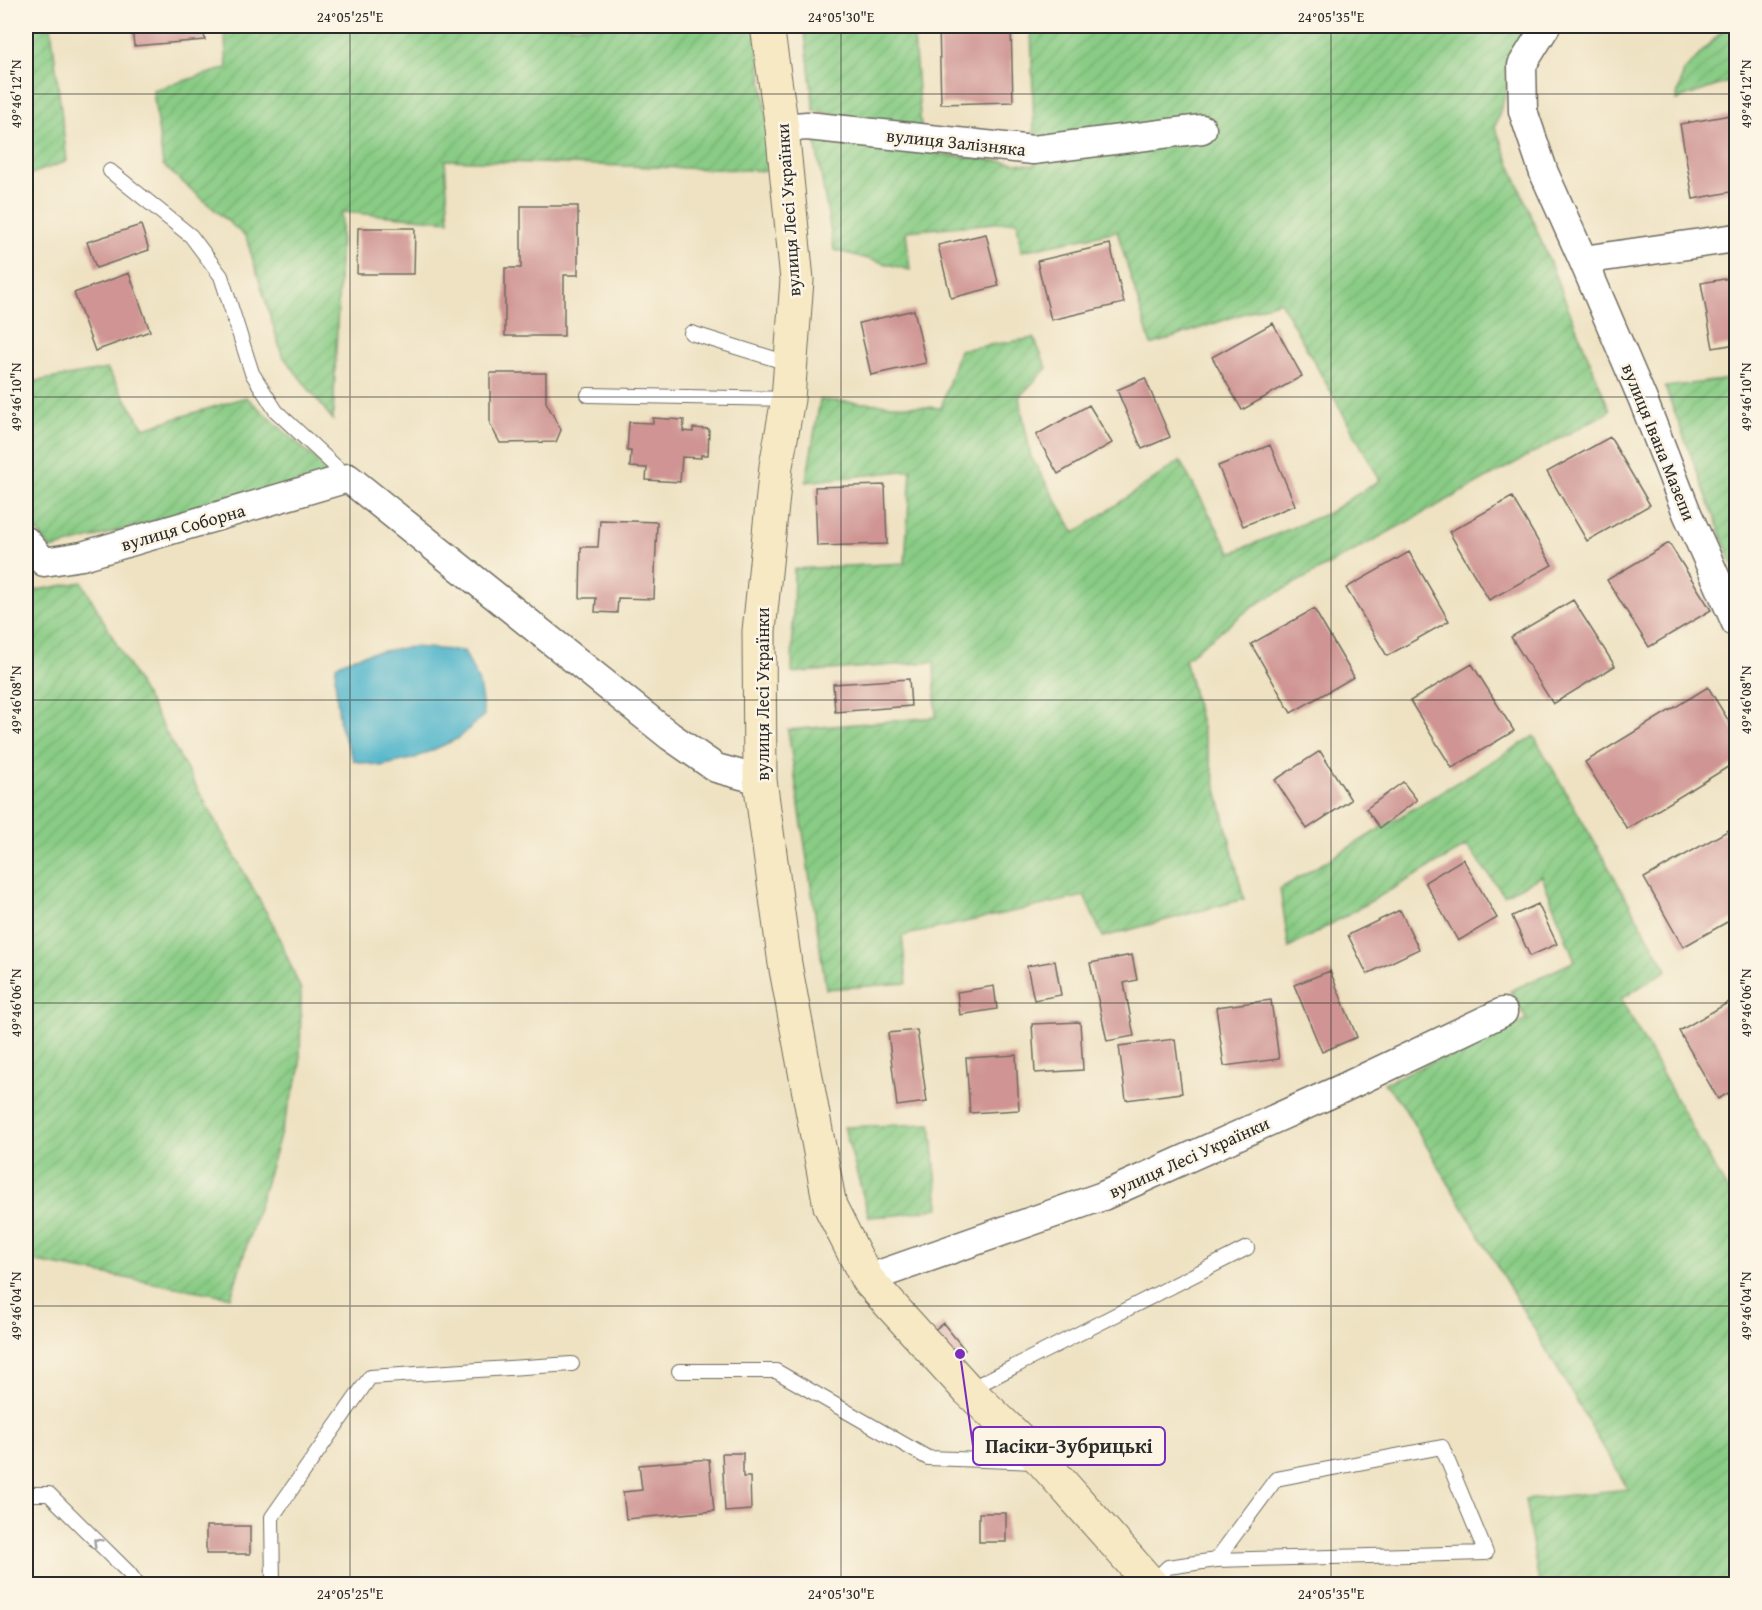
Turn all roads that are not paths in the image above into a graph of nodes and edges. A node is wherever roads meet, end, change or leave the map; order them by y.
1 (767, 26) edge
2 (1546, 26) edge
3 (782, 128) junction
4 (1202, 129) dead end
5 (110, 171) dead end
6 (1737, 238) edge
7 (1583, 260) junction
8 (691, 333) dead end
9 (791, 364) junction
10 (588, 395) dead end
11 (788, 399) junction
12 (348, 478) junction
13 (26, 541) edge
14 (1737, 623) edge
15 (760, 780) junction
16 (1503, 1012) dead end
17 (1246, 1248) dead end
18 (867, 1279) junction
19 (572, 1364) dead end
20 (679, 1371) dead end
21 (968, 1390) junction
22 (1043, 1462) junction
23 (26, 1494) edge
24 (1216, 1560) junction
25 (137, 1584) edge
26 (273, 1584) edge
27 (1151, 1584) edge

1 - 3 main road, вулиця Лесі Українки
2 - 7 street, вулиця Івана Мазепи
3 - 4 street, вулиця Залізняка
3 - 9 main road, вулиця Лесі Українки
5 - 12 lane
6 - 7 street
7 - 14 street, вулиця Івана Мазепи
8 - 9 lane
9 - 11 main road, вулиця Лесі Українки
10 - 11 lane
11 - 15 main road, вулиця Лесі Українки
12 - 13 street, вулиця Соборна
12 - 15 street
15 - 18 main road, вулиця Лесі Українки
16 - 18 street, вулиця Лесі Українки
17 - 21 lane
18 - 21 main road, вулиця Лесі Українки
19 - 26 lane
20 - 22 lane
21 - 22 main road, вулиця Лесі Українки
22 - 27 main road, вулиця Лесі Українки
25 -> 23 lane
24 - 24 lane
24 - 27 lane

